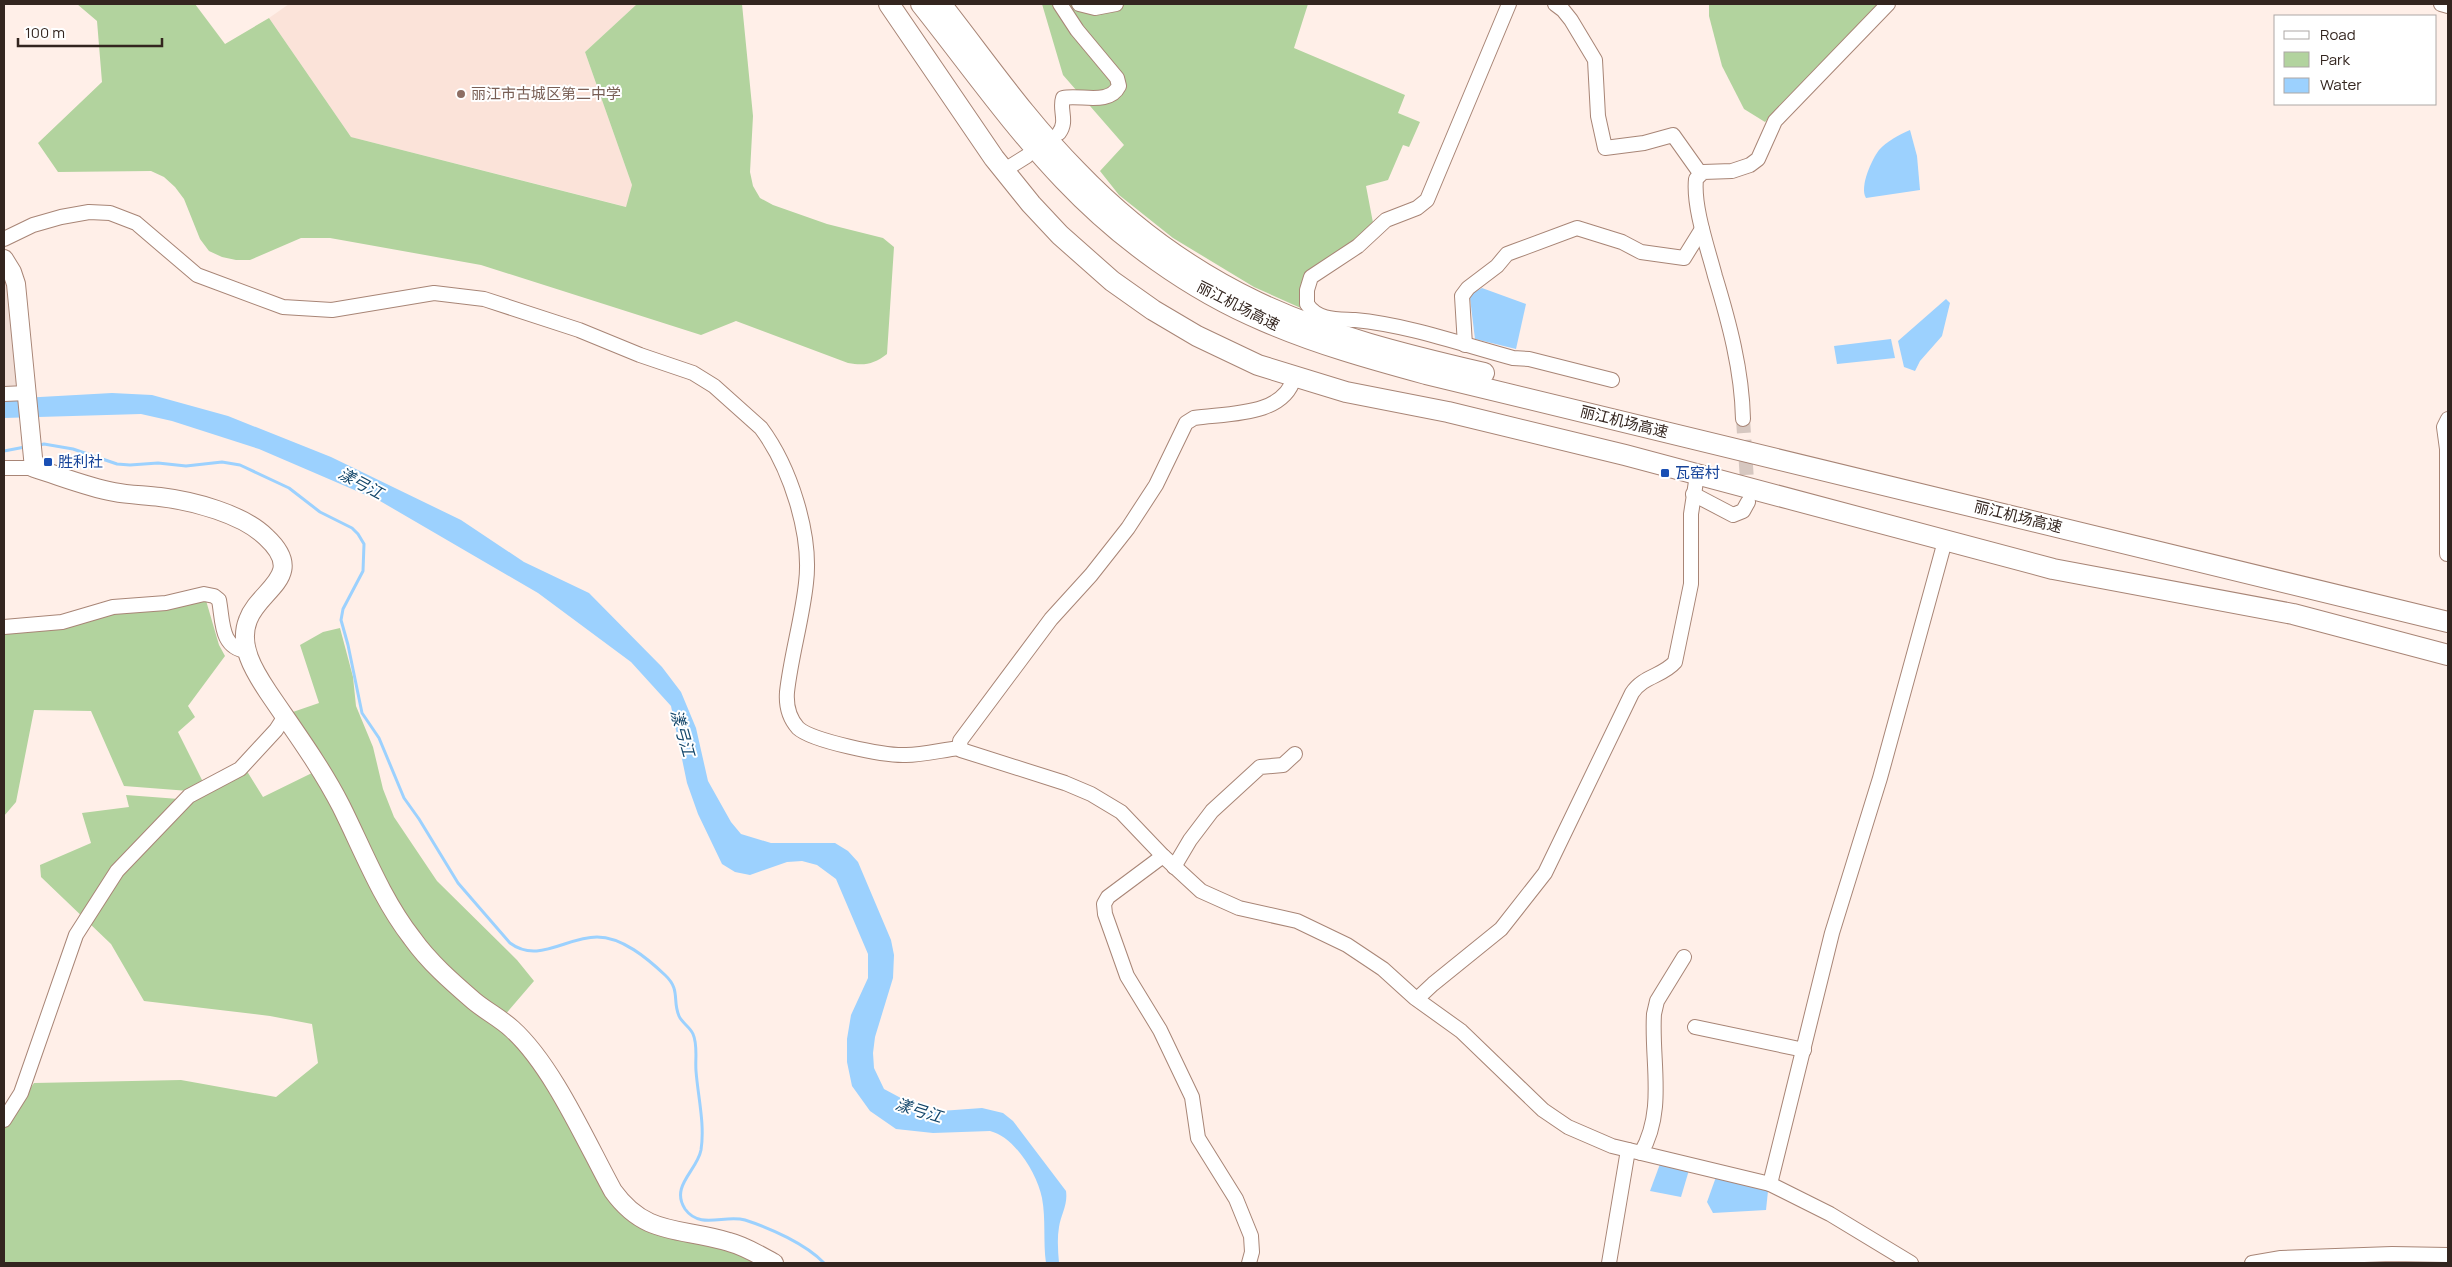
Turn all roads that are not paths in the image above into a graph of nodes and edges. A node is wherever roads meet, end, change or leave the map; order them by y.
1 (889, 4) edge
2 (921, 4) edge
3 (941, 4) edge
4 (1060, 4) edge
5 (1079, 4) edge
6 (1116, 4) edge
7 (1509, 4) edge
8 (1555, 4) edge
9 (1888, 4) edge
10 (2442, 4) edge
11 (2448, 6) edge
12 (1059, 133) dead end
13 (1027, 156) dead end
14 (1003, 171) junction
15 (1700, 173) junction
16 (1702, 229) junction
17 (4, 239) edge
18 (4, 259) edge
19 (1465, 345) junction
20 (1294, 378) junction
21 (1612, 380) dead end
22 (4, 394) edge
23 (27, 395) junction
24 (1743, 419) tunnel mouth
25 (2448, 419) edge
26 (4, 468) edge
27 (34, 468) junction
28 (1697, 475) junction
29 (1693, 494) junction
30 (1748, 502) dead end
31 (1945, 541) junction
32 (2447, 554) dead end
33 (2448, 608) edge
34 (2448, 622) edge
35 (4, 627) edge
36 (247, 651) junction
37 (2448, 655) edge
38 (284, 716) junction
39 (959, 748) junction
40 (1295, 754) dead end
41 (1163, 856) junction
42 (1174, 867) junction
43 (1684, 958) dead end
44 (1417, 1000) junction
45 (1695, 1027) dead end
46 (1804, 1050) junction
47 (4, 1120) edge
48 (1634, 1151) junction
49 (1770, 1184) junction
50 (2448, 1255) edge
51 (774, 1263) edge
52 (1249, 1263) edge
53 (1609, 1263) edge
54 (1911, 1263) edge
55 (2252, 1263) edge

1 - 14 highway
2 - 34 highway, 丽江机场高速
3 - 33 highway, 丽江机场高速
4 - 12 street
5 - 6 street
7 - 19 street
8 - 15 street
9 - 15 street
10 - 11 street
13 - 14 street
14 - 20 highway
15 - 16 street
16 - 19 street
16 - 24 street
17 - 39 street
18 - 23 main road
19 - 21 street
20 - 28 highway
20 - 39 street
22 - 23 street
23 - 27 main road
25 - 32 street
26 - 27 street
27 - 36 main road
28 - 29 street
28 - 31 highway
29 - 30 street
29 - 44 street
31 - 37 highway
31 - 46 street
35 - 36 street
36 - 38 main road
38 - 47 street
38 - 51 main road
39 - 41 street
40 - 42 street
41 - 42 street
41 - 52 street
42 - 44 street
43 - 48 street
44 - 48 street
45 - 46 street
46 - 49 street
48 - 49 street
48 - 53 street
49 - 54 street
50 - 55 street

